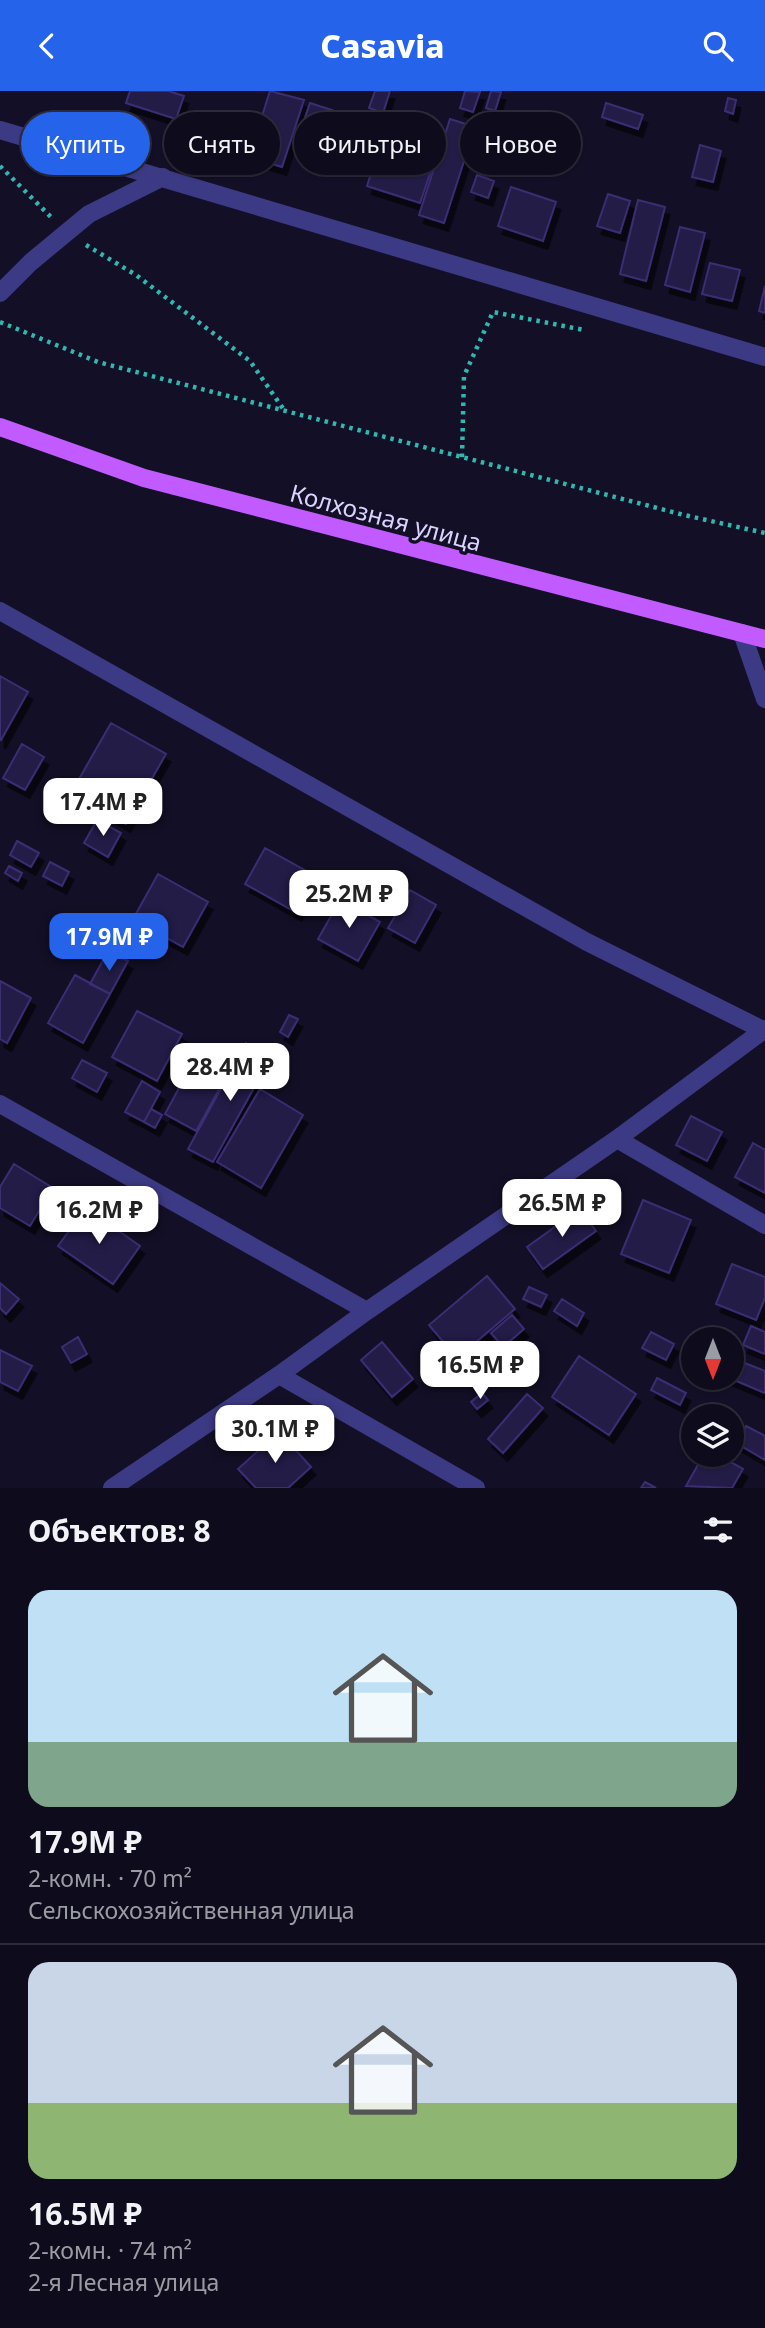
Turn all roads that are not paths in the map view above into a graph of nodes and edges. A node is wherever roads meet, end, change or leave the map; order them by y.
1 (0, 130) edge
2 (163, 177) junction
3 (0, 293) edge
4 (765, 357) edge
5 (0, 427) edge
6 (0, 611) edge
7 (742, 633) junction
8 (765, 639) edge
9 (765, 699) edge
10 (764, 1030) edge
11 (0, 1104) edge
12 (617, 1139) junction
13 (765, 1225) edge
14 (367, 1311) junction
15 (279, 1375) junction
16 (112, 1488) edge
17 (476, 1488) edge

1 - 2 street
2 - 3 street
2 - 4 street
5 - 7 main road, Колхозная улица
6 - 10 street
7 - 8 main road, Колхозная улица
7 - 9 street
10 - 12 street
11 - 14 street
12 - 13 street
12 - 14 street
14 - 15 street
15 - 16 street
15 - 17 street

